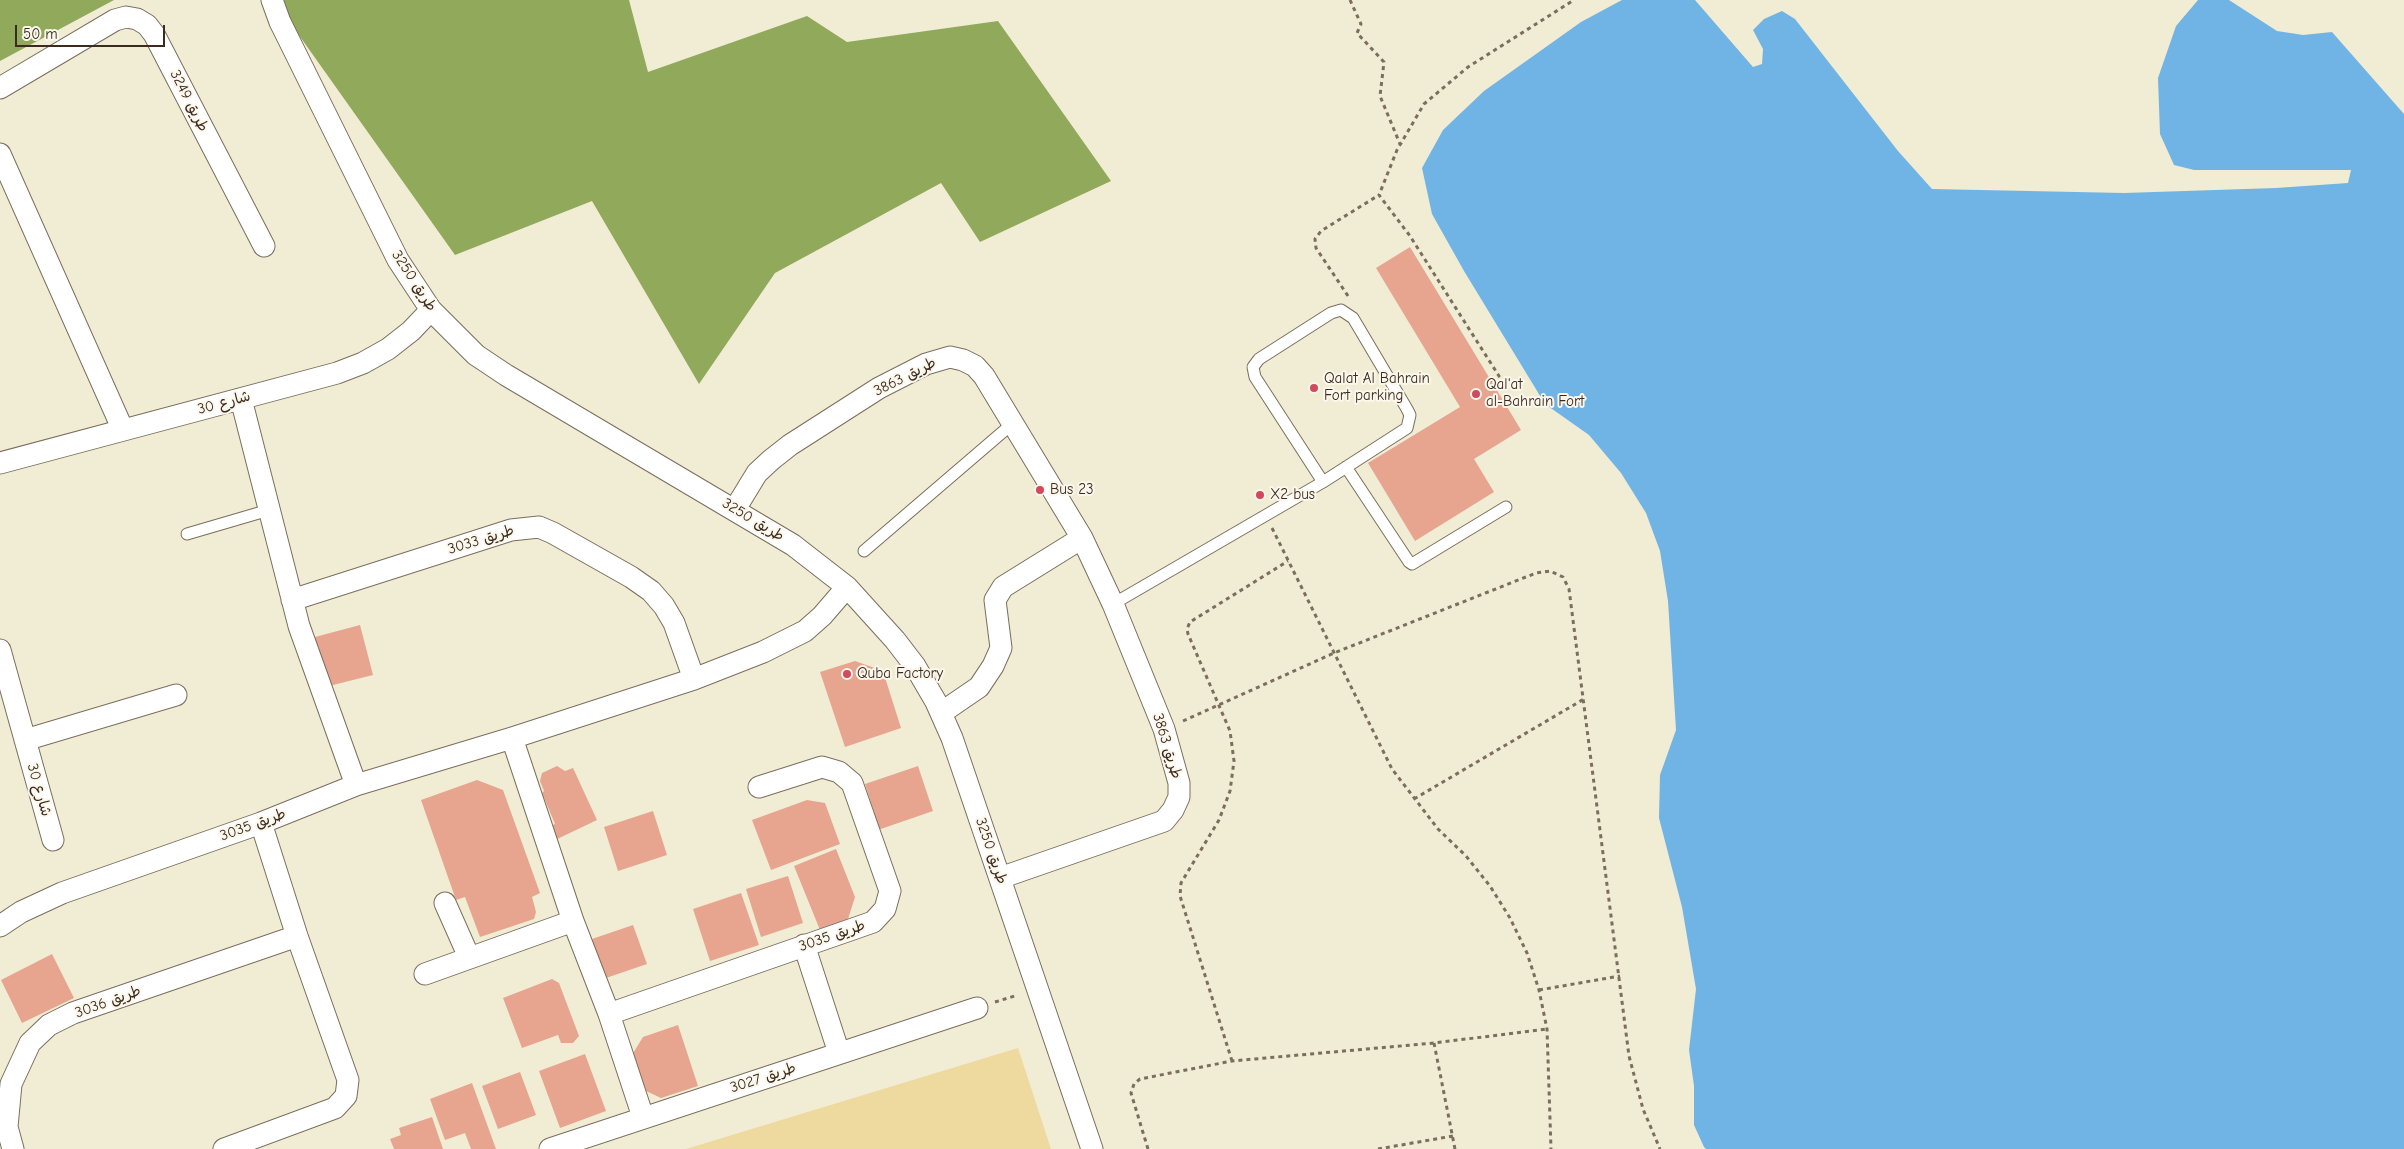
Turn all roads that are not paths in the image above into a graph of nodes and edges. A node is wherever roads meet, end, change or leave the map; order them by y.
1 (272, 0) edge
2 (0, 88) edge
3 (0, 154) edge
4 (264, 246) dead end
5 (431, 310) junction
6 (241, 399) junction
7 (1012, 424) junction
8 (123, 430) junction
9 (0, 463) edge
10 (1346, 467) junction
11 (1323, 482) junction
12 (1506, 507) dead end
13 (735, 509) junction
14 (269, 510) junction
15 (187, 534) dead end
16 (1082, 538) junction
17 (864, 551) dead end
18 (847, 587) junction
19 (292, 600) junction
20 (1113, 604) junction
21 (0, 650) edge
22 (694, 679) junction
23 (176, 695) dead end
24 (941, 713) junction
25 (512, 738) junction
26 (25, 740) junction
27 (356, 784) junction
28 (759, 787) dead end
29 (261, 823) junction
30 (53, 840) dead end
31 (1000, 878) junction
32 (445, 903) dead end
33 (573, 921) junction
34 (0, 926) edge
35 (297, 936) junction
36 (804, 946) junction
37 (469, 957) junction
38 (426, 974) dead end
39 (977, 1008) road end
40 (609, 1014) junction
41 (839, 1053) junction
42 (643, 1117) junction
43 (13, 1149) edge
44 (224, 1149) edge
45 (550, 1149) edge
46 (1092, 1149) edge

1 - 5 street, طريق 3250
2 - 4 street, طريق 3249
3 - 8 street
5 - 6 street, شارع 30
5 - 13 street, طريق 3250
6 - 8 street, شارع 30
6 - 14 street
7 - 13 street, طريق 3863
7 - 16 street, طريق 3863
7 - 17 lane
8 - 9 street, شارع 30
10 - 11 lane
10 - 11 lane
10 - 12 lane
11 - 20 lane
13 - 18 street, طريق 3250
14 - 15 lane
14 - 19 street
16 - 20 street, طريق 3863
16 - 24 street
18 - 22 street, طريق 3035
18 - 24 street, طريق 3250
19 - 22 street, طريق 3033
19 - 27 street
20 - 31 street, طريق 3863
21 - 26 street, شارع 30
22 - 25 street, طريق 3035
23 - 26 street
24 - 31 street, طريق 3250
25 - 27 street, طريق 3035
25 - 33 street
26 - 30 street, شارع 30
27 - 29 street, طريق 3035
28 - 36 street, طريق 3035
29 - 34 street, طريق 3035
29 - 35 street
31 - 46 street, طريق 3250
32 - 37 street
33 - 37 street
33 - 40 street
35 - 43 street, طريق 3036
35 - 44 street
36 - 40 street, طريق 3035
36 - 41 street
37 - 38 street
39 - 41 street, طريق 3027
40 - 42 street
41 - 42 street, طريق 3027
42 - 45 street, طريق 3027

